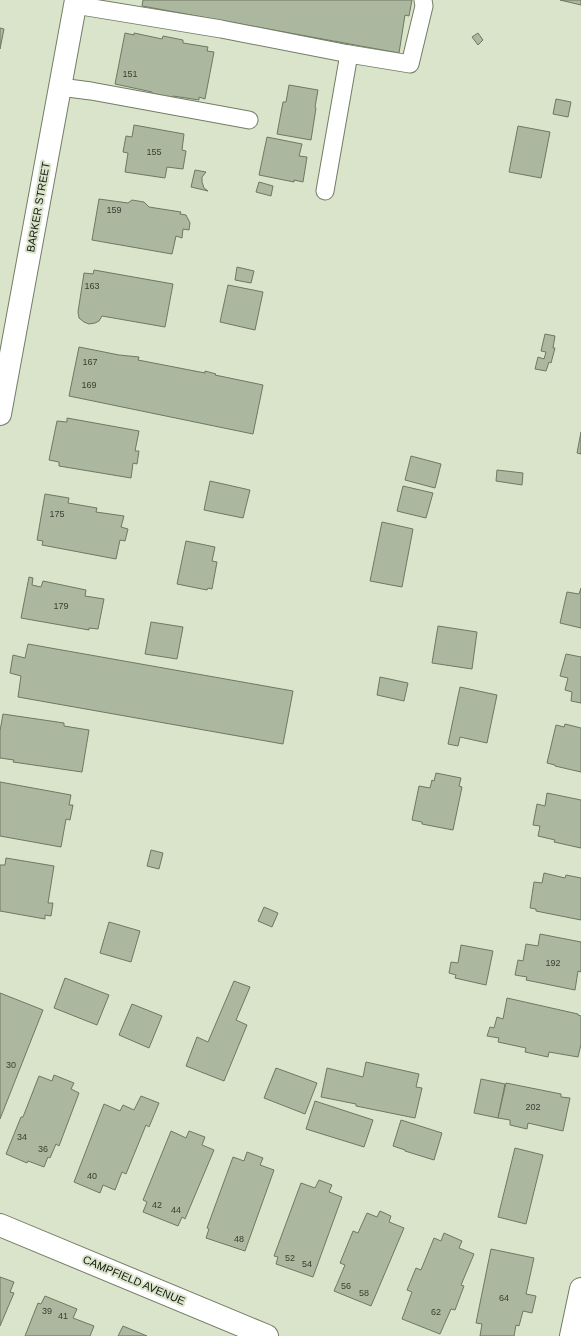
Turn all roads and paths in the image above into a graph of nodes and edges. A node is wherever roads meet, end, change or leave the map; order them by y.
1 (424, 0) edge
2 (76, 3) edge
3 (348, 54) junction
4 (60, 86) junction
5 (249, 120) dead end
6 (325, 191) dead end
7 (0, 414) edge
8 (0, 1225) edge
9 (581, 1289) edge
10 (267, 1336) edge
11 (571, 1336) edge

1 - 3 lane
2 - 3 lane
2 - 4 street, BARKER STREET
3 - 6 lane
4 - 5 lane
4 - 7 street, BARKER STREET
8 - 10 street, CAMPFIELD AVENUE
9 - 11 street

